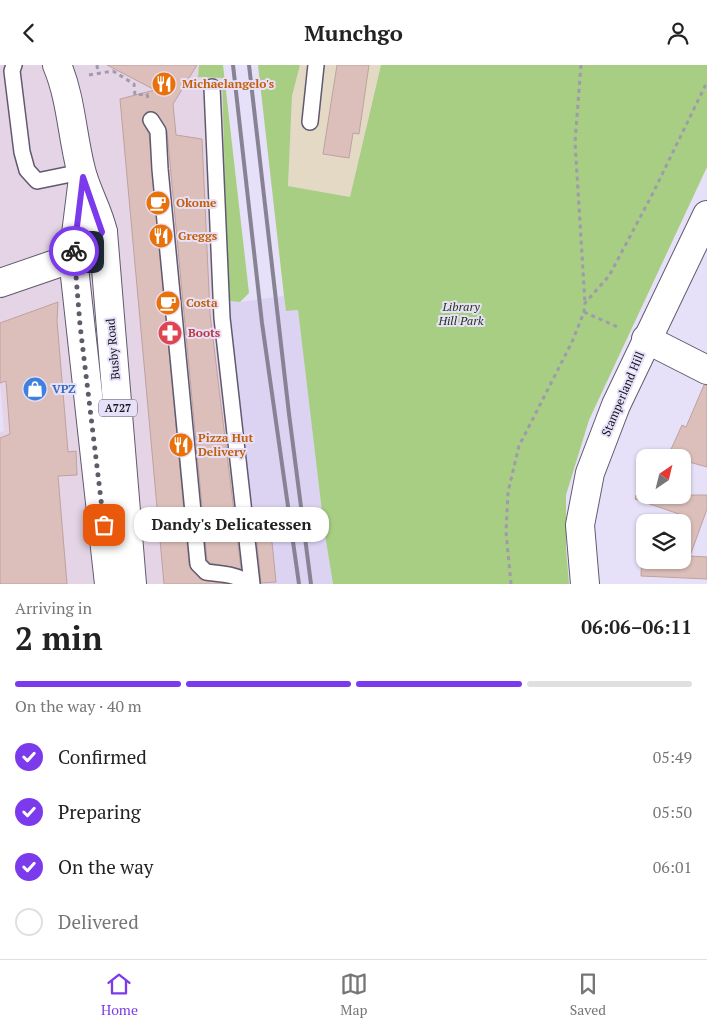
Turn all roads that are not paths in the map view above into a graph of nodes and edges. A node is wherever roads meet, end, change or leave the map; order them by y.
1 (14, 65) edge
2 (316, 65) edge
3 (62, 70) edge
4 (212, 87) dead end
5 (152, 120) dead end
6 (310, 122) dead end
7 (82, 174) junction
8 (707, 215) edge
9 (102, 232) junction
10 (73, 258) junction
11 (0, 283) edge
12 (646, 339) junction
13 (707, 370) edge
14 (248, 582) edge
15 (109, 584) edge
16 (132, 584) edge
17 (585, 584) edge

1 - 7 lane
2 - 6 lane
3 - 7 main road, Busby Road / A727
4 - 14 lane
5 - 14 lane
7 - 9 main road, Busby Road / A727
7 - 10 main road, Busby Road / A727
8 - 12 main road, Stamperland Hill
9 - 10 main road
9 - 16 main road, Busby Road / A727
10 - 11 main road
10 - 15 main road, Busby Road / A727
12 - 13 main road
12 - 17 main road, Stamperland Hill

